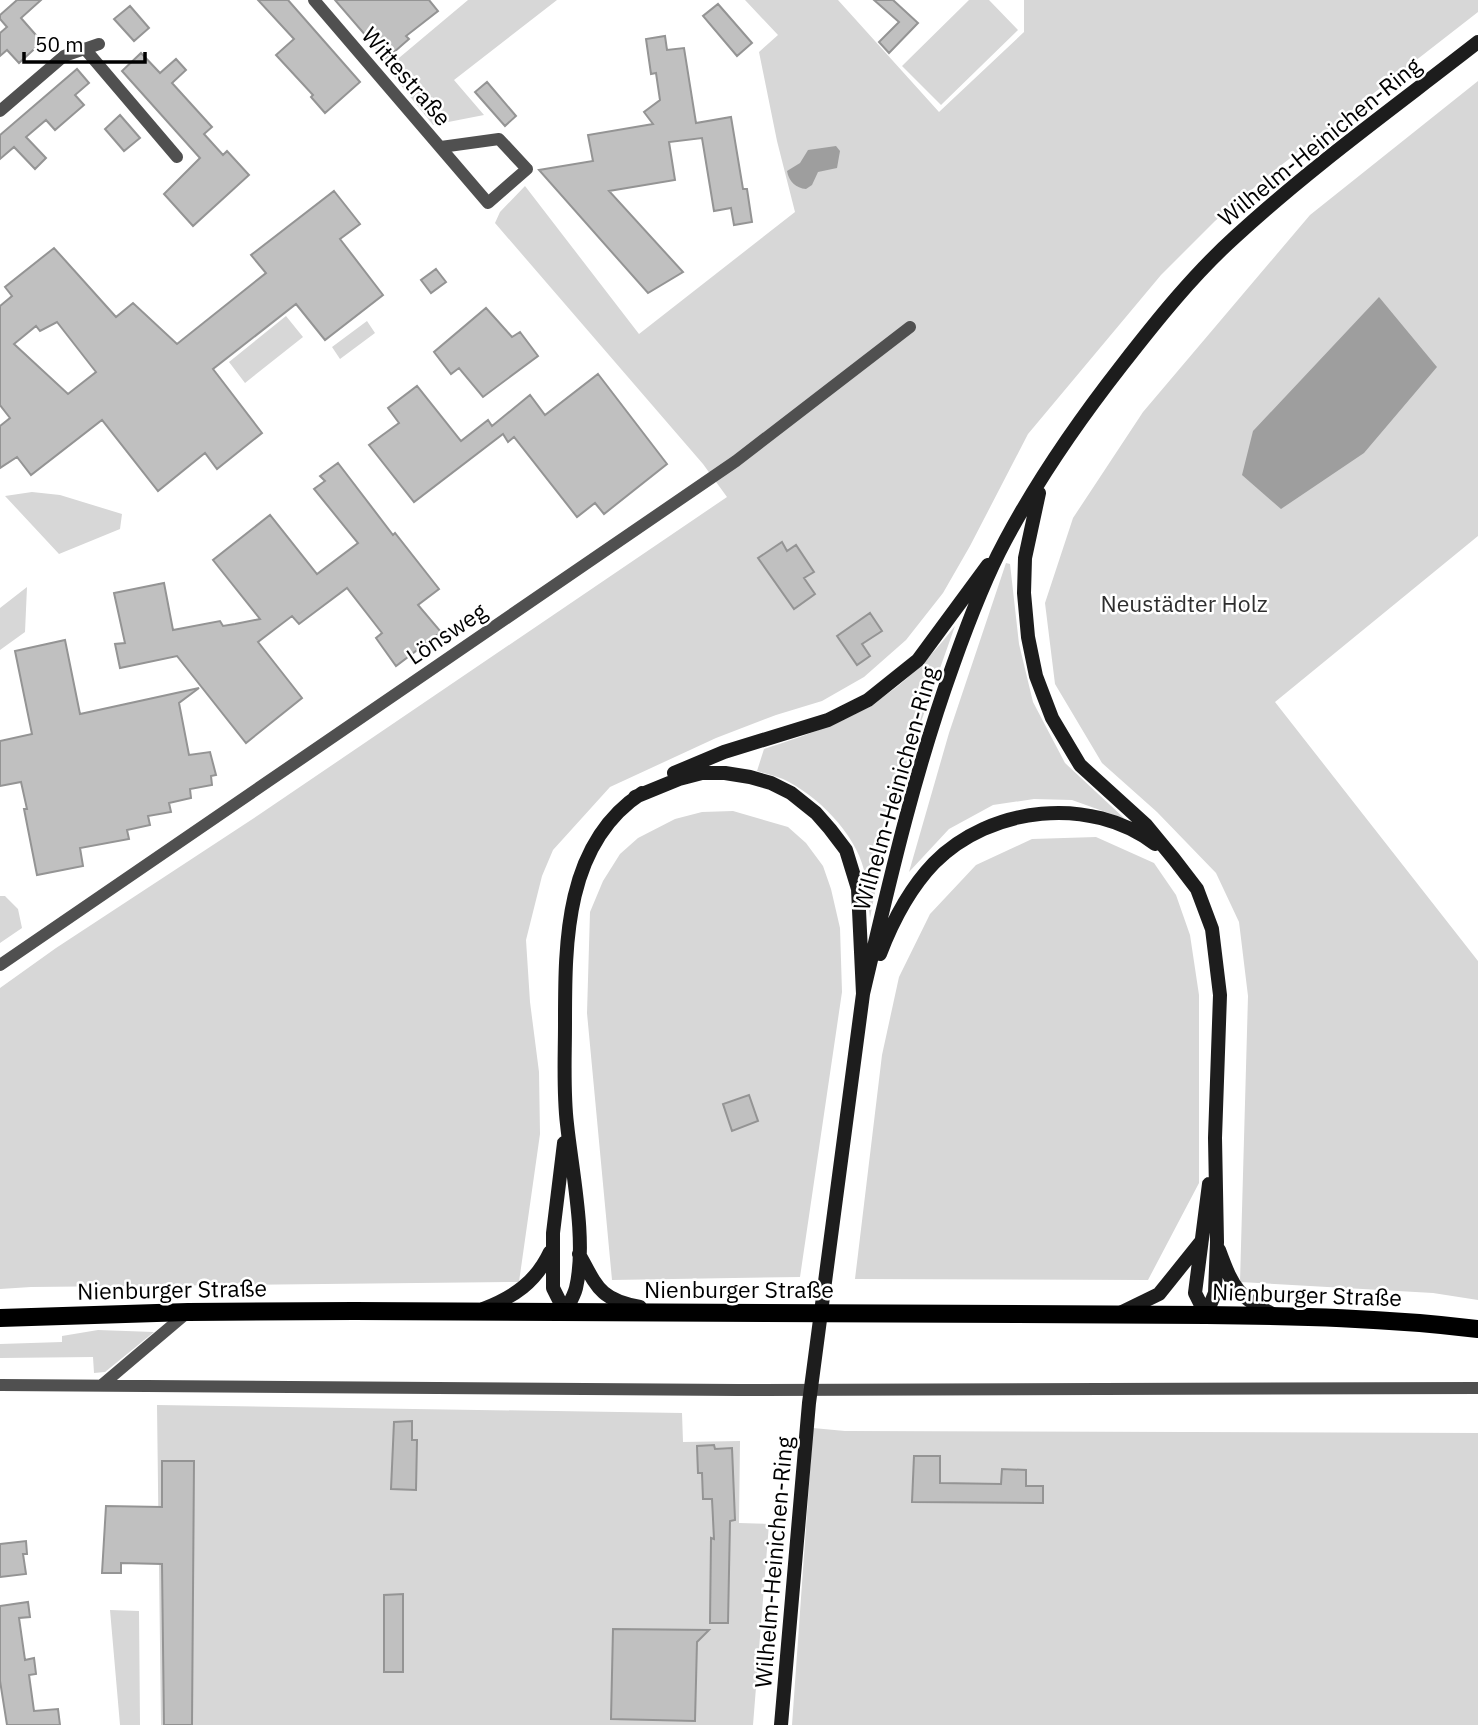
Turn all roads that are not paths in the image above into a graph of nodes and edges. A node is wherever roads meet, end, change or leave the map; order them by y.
1 (314, 0) edge
2 (1478, 42) edge
3 (99, 44) dead end
4 (85, 49) junction
5 (0, 111) edge
6 (441, 147) junction
7 (177, 157) dead end
8 (910, 327) dead end
9 (1042, 478) junction
10 (1005, 541) junction
11 (635, 797) junction
12 (1174, 859) junction
13 (0, 965) edge
14 (863, 994) junction
15 (566, 1121) junction
16 (1215, 1138) junction
17 (1201, 1242) junction
18 (1217, 1242) junction
19 (552, 1247) junction
20 (579, 1254) junction
21 (188, 1312) junction
22 (476, 1312) junction
23 (565, 1312) junction
24 (680, 1313) junction
25 (1118, 1314) junction
26 (1206, 1315) junction
27 (1276, 1316) junction
28 (0, 1318) edge
29 (1478, 1329) edge
30 (103, 1384) junction
31 (0, 1385) edge
32 (1478, 1388) edge
33 (781, 1725) edge

1 - 6 street, Wittestraße
2 - 9 main road, Wilhelm-Heinichen-Ring
3 - 4 street
4 - 5 street
4 - 7 street
6 - 6 street, Wittestraße
8 - 13 street, Lönsweg
9 - 10 main road, Wilhelm-Heinichen-Ring
9 - 12 main road
10 - 11 main road
10 - 14 main road, Wilhelm-Heinichen-Ring
11 - 14 main road
11 - 15 main road
12 - 14 main road
12 - 16 main road
14 - 33 main road, Wilhelm-Heinichen-Ring
15 - 19 main road
15 - 20 main road
16 - 17 main road
16 - 18 main road
17 - 25 main road
17 - 26 main road
18 - 26 main road
18 - 27 main road
19 - 22 main road
19 - 23 main road
20 - 23 main road
20 - 24 main road
21 - 22 main road, Nienburger Straße
21 - 28 main road, Nienburger Straße
21 - 30 street
22 - 23 main road, Nienburger Straße
23 - 24 main road, Nienburger Straße
24 - 25 main road, Nienburger Straße
25 - 26 main road, Nienburger Straße
26 - 27 main road, Nienburger Straße
27 - 29 main road, Nienburger Straße
30 - 31 street
30 - 32 street

